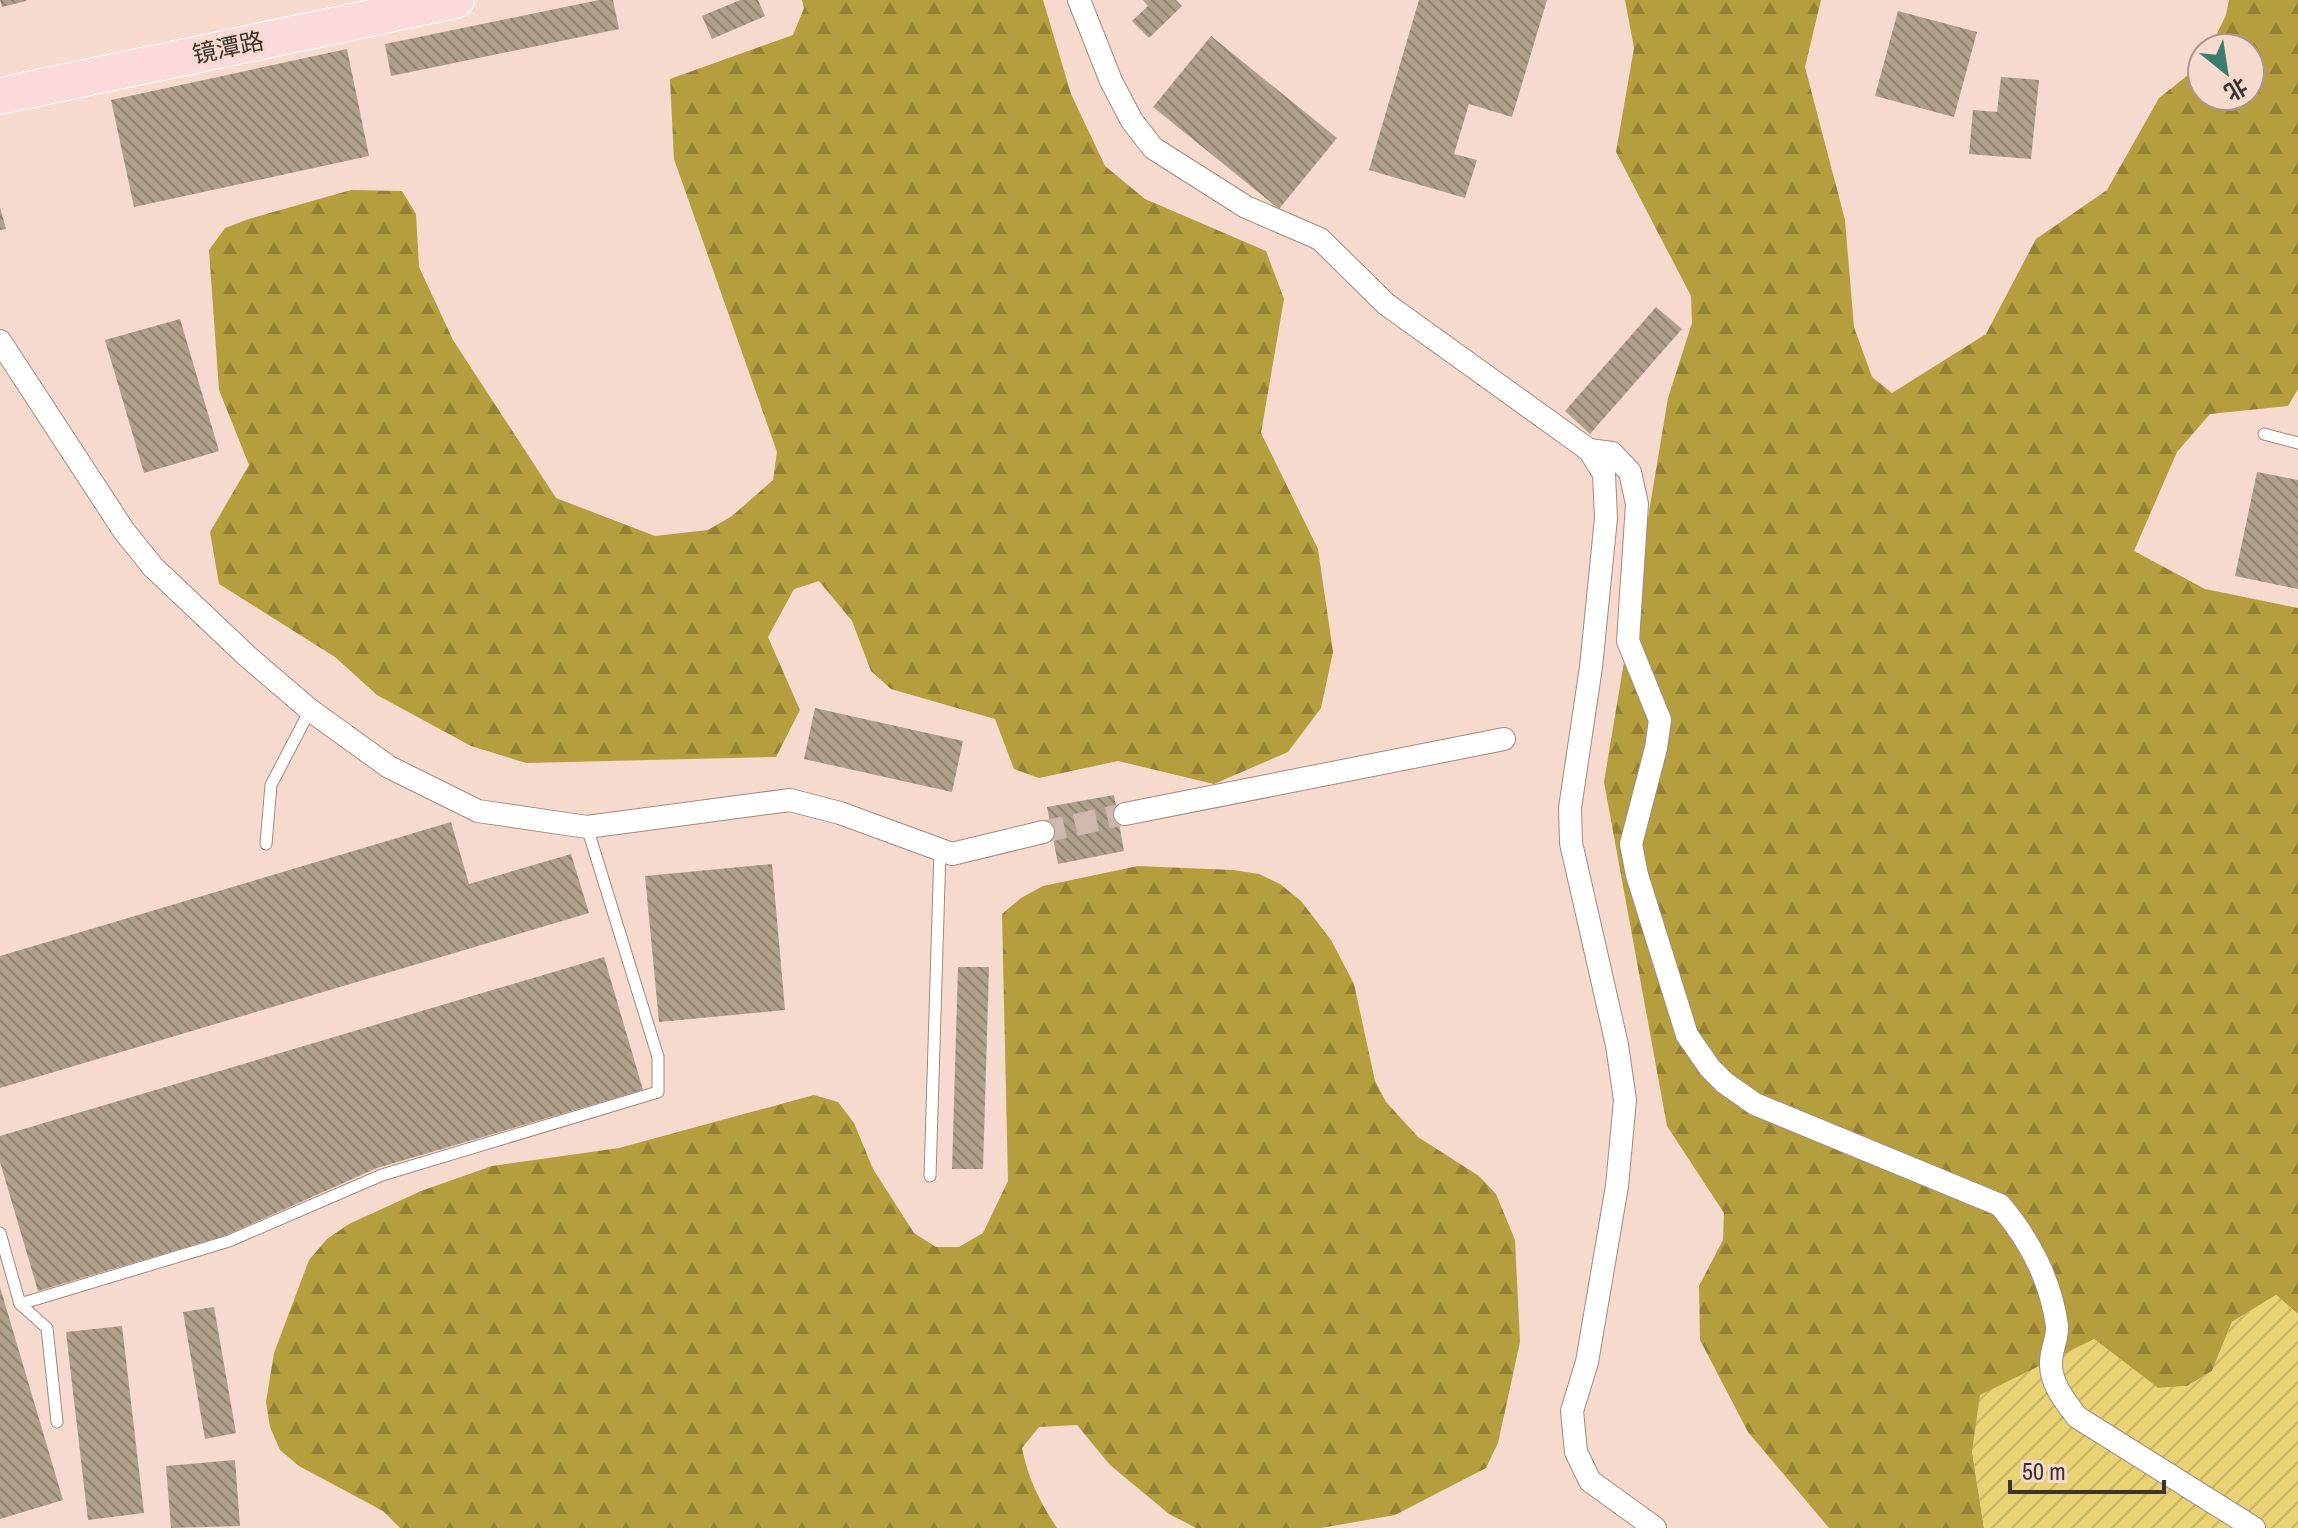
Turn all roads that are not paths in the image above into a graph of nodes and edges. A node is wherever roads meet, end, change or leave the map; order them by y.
1 (360, 0) edge
2 (456, 0) edge
3 (1079, 0) edge
4 (0, 75) edge
5 (0, 96) edge
6 (0, 341) edge
7 (2264, 434) dead end
8 (2298, 443) edge
9 (1589, 450) junction
10 (310, 710) junction
11 (1504, 739) dead end
12 (1125, 814) tunnel mouth
13 (587, 827) junction
14 (1043, 832) tunnel mouth
15 (266, 844) dead end
16 (940, 850) junction
17 (930, 1176) dead end
18 (0, 1233) edge
19 (20, 1304) junction
20 (57, 1422) dead end
21 (1655, 1528) edge
22 (2254, 1528) edge

1 - 4 main road, 镜潭路
2 - 5 main road, 镜潭路
3 - 9 street
6 - 10 street
7 - 8 lane
9 - 21 street
9 - 22 street
10 - 13 street
10 - 15 lane
11 - 12 street
13 - 16 street
13 - 19 lane
14 - 16 street
16 - 17 lane
18 - 19 lane
19 - 20 lane

